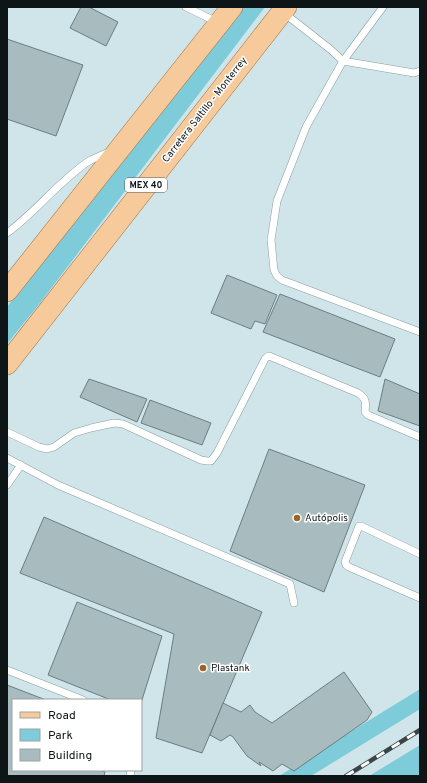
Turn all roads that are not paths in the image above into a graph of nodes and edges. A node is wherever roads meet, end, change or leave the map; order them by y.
1 (186, 7) edge
2 (383, 7) edge
3 (284, 9) edge
4 (226, 15) edge
5 (343, 61) junction
6 (420, 71) edge
7 (122, 146) junction
8 (7, 233) edge
9 (7, 291) edge
10 (420, 332) edge
11 (7, 364) edge
12 (7, 432) edge
13 (420, 437) edge
14 (7, 458) edge
15 (21, 465) junction
16 (7, 485) edge
17 (420, 554) edge
18 (420, 598) edge
19 (294, 603) dead end
20 (7, 670) edge
21 (80, 699) edge

1 - 4 lane
2 - 5 lane
3 - 5 lane
3 - 11 main road, Carretera Saltillo - Monterrey / MEX 40
4 - 7 main road
5 - 6 lane
5 - 10 lane
7 - 8 lane
7 - 9 main road
12 - 13 lane
14 - 15 lane
15 - 16 lane
15 - 19 lane
17 - 18 lane
20 - 21 lane

